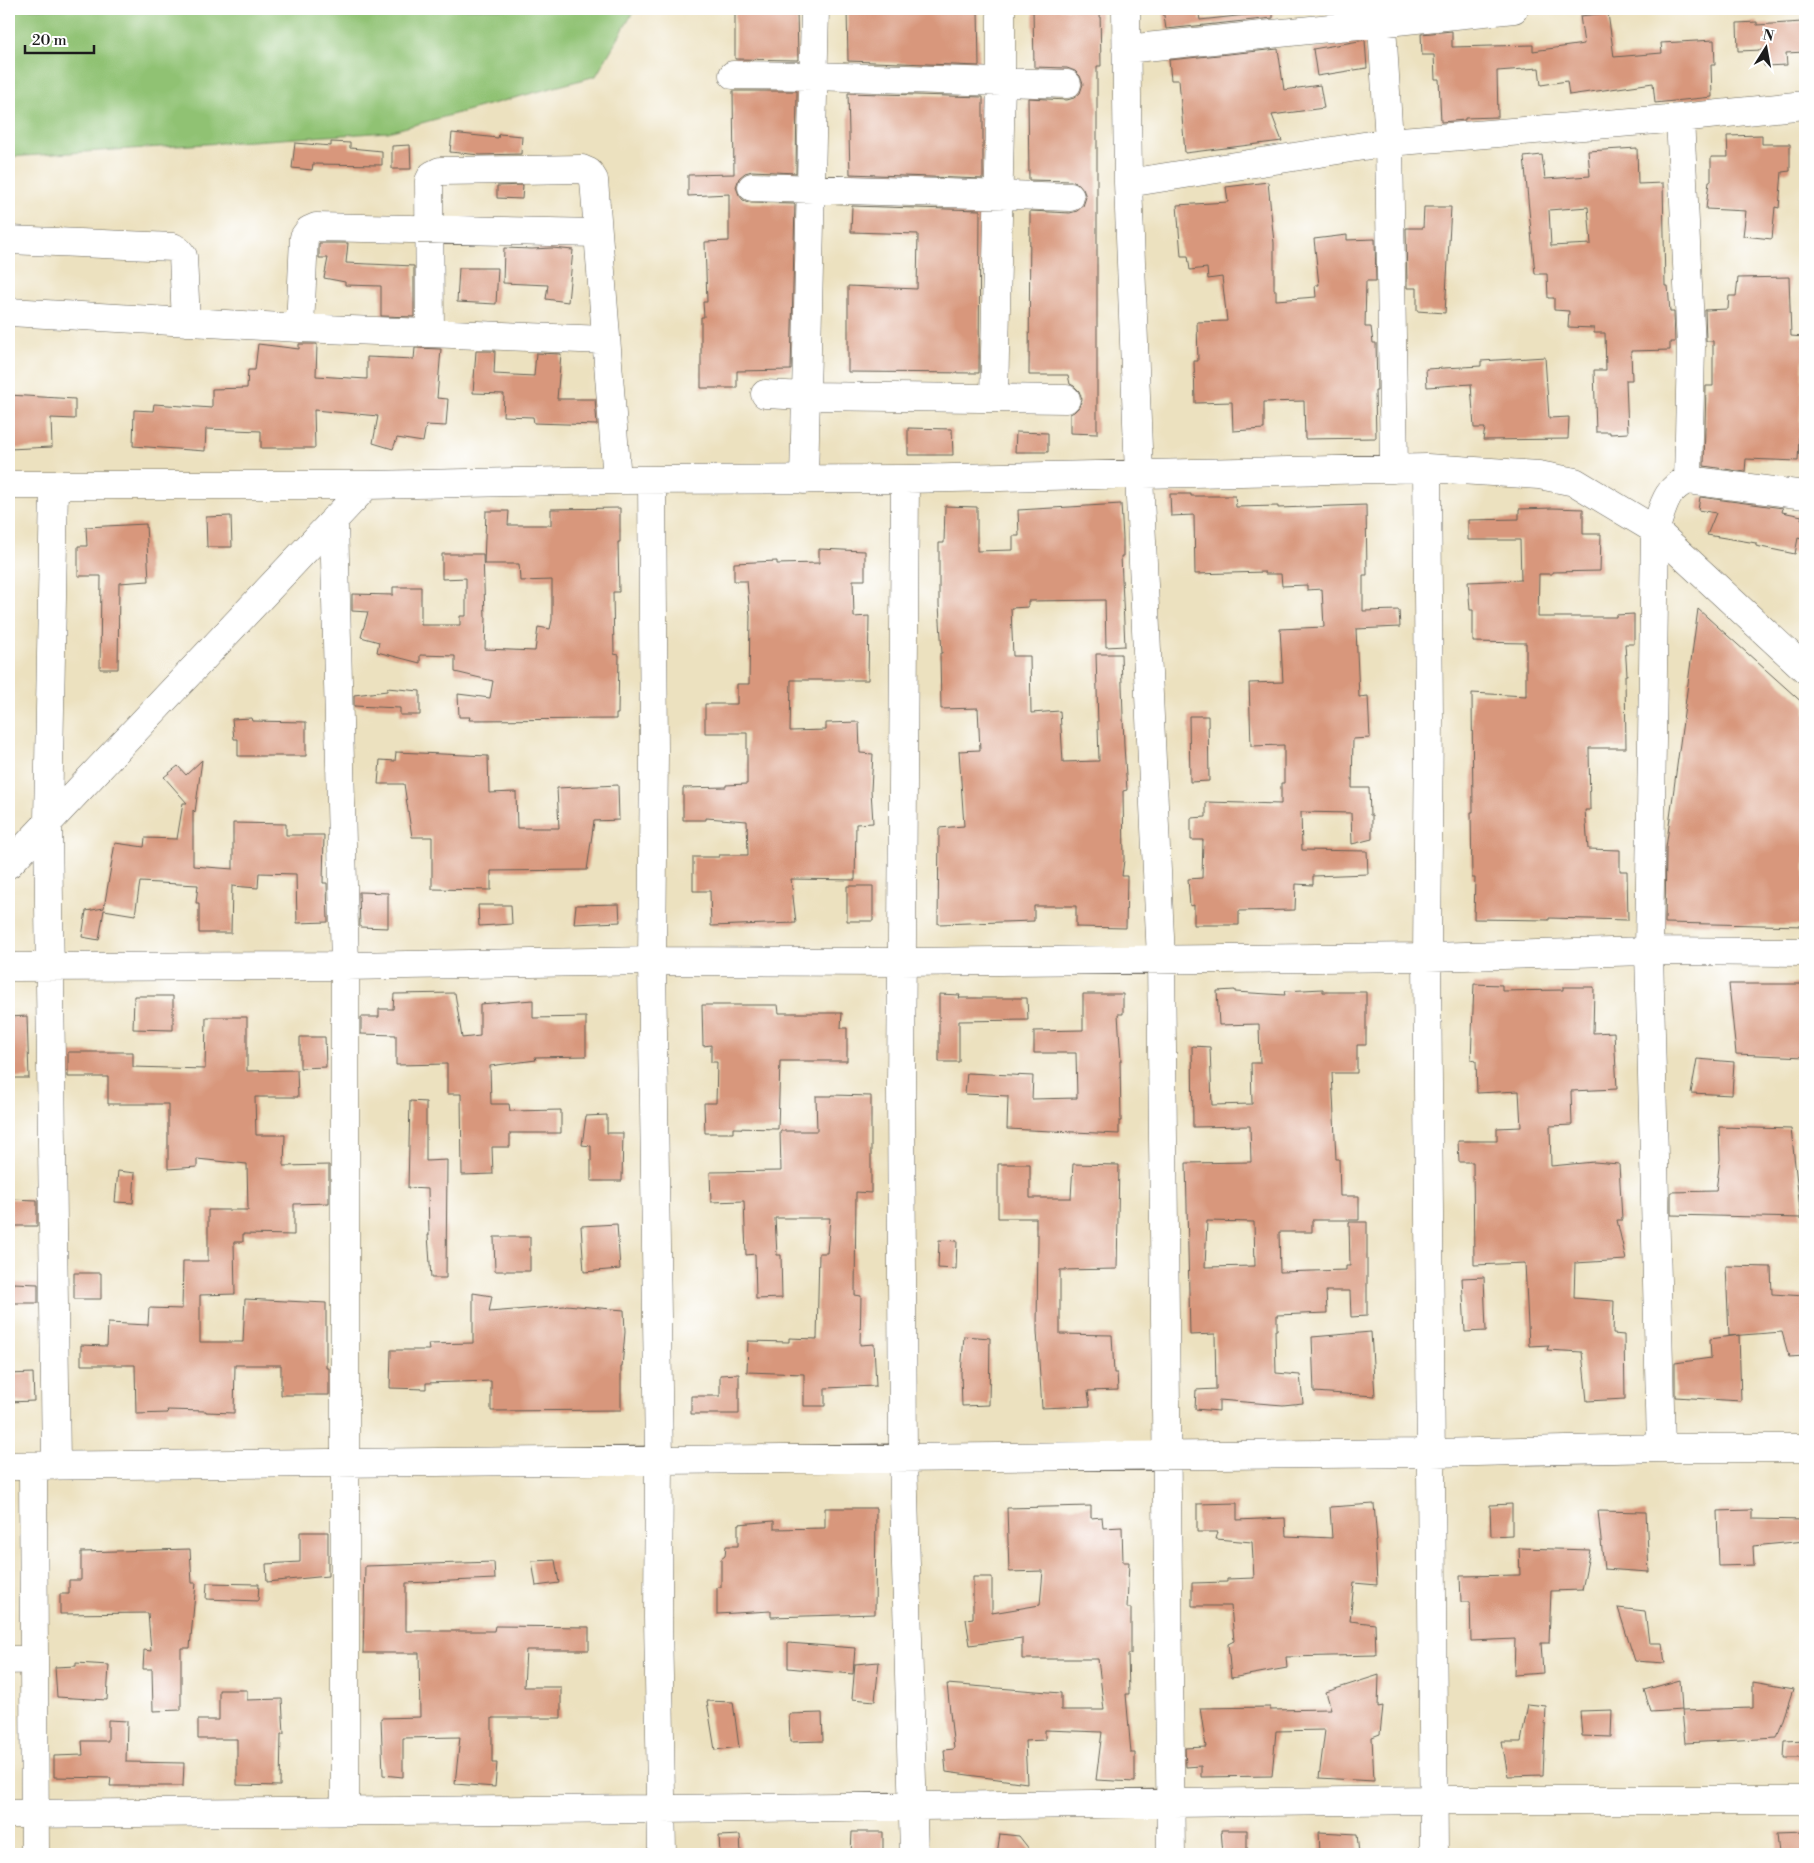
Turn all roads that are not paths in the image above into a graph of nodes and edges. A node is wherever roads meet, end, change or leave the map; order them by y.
1 (815, 9) edge
2 (1001, 9) edge
3 (1126, 9) edge
4 (1514, 9) edge
5 (1381, 15) edge
6 (1126, 49) junction
7 (733, 76) dead end
8 (813, 76) junction
9 (1001, 82) junction
10 (1067, 84) dead end
11 (1805, 106) edge
12 (1680, 118) junction
13 (1389, 142) junction
14 (1128, 183) junction
15 (752, 187) dead end
16 (811, 188) junction
17 (999, 195) junction
18 (1070, 197) dead end
19 (429, 230) junction
20 (598, 233) junction
21 (9, 240) edge
22 (9, 312) edge
23 (186, 322) junction
24 (300, 328) junction
25 (430, 333) junction
26 (606, 340) junction
27 (765, 394) dead end
28 (806, 396) junction
29 (994, 398) junction
30 (1066, 399) dead end
31 (1427, 468) junction
32 (1394, 469) junction
33 (1139, 475) junction
34 (905, 479) junction
35 (617, 480) junction
36 (804, 480) junction
37 (1688, 480) junction
38 (652, 481) junction
39 (367, 485) junction
40 (9, 486) edge
41 (54, 486) junction
42 (1805, 495) edge
43 (334, 519) junction
44 (1655, 530) junction
45 (1805, 669) edge
46 (48, 822) junction
47 (9, 864) edge
48 (1649, 951) junction
49 (1805, 952) edge
50 (1427, 957) junction
51 (1162, 959) junction
52 (652, 961) junction
53 (901, 962) junction
54 (49, 966) junction
55 (345, 966) junction
56 (9, 967) edge
57 (1661, 1448) junction
58 (1805, 1448) edge
59 (1432, 1452) junction
60 (1166, 1455) junction
61 (903, 1458) junction
62 (659, 1460) junction
63 (344, 1462) junction
64 (33, 1466) edge
65 (21, 1659) edge
66 (1434, 1800) junction
67 (1805, 1800) edge
68 (1171, 1802) junction
69 (913, 1805) junction
70 (662, 1809) junction
71 (345, 1811) junction
72 (22, 1814) edge
73 (35, 1854) edge
74 (662, 1854) edge
75 (914, 1854) edge
76 (1171, 1854) edge
77 (1434, 1854) edge

1 - 8 street
2 - 9 street
3 - 6 street
4 - 5 street
5 - 6 street
5 - 13 street
6 - 14 street
7 - 8 street
8 - 9 street
8 - 16 street
9 - 10 street
9 - 17 street
11 - 12 street
12 - 13 street
12 - 37 street
13 - 14 street
13 - 32 street
14 - 33 street
15 - 16 street
16 - 17 street
16 - 28 street
17 - 18 street
17 - 29 street
19 - 20 street
19 - 20 street
19 - 24 street
19 - 25 street
20 - 26 street
21 - 23 street
22 - 23 street
23 - 24 street
24 - 25 street
25 - 26 street
26 - 35 street
27 - 28 street
28 - 29 street
28 - 36 street
29 - 30 street
31 - 32 street
31 - 44 street
31 - 50 street
32 - 33 street
33 - 34 street
33 - 51 street
34 - 36 street
34 - 53 street
35 - 38 street
35 - 39 street
36 - 38 street
37 - 42 street
37 - 44 street
38 - 52 street
39 - 41 street
39 - 43 street
40 - 41 street
41 - 46 street
43 - 46 street
43 - 55 street
44 - 45 street
44 - 48 street
46 - 47 street
46 - 54 street
48 - 49 street
48 - 50 street
48 - 57 street
50 - 51 street
50 - 59 street
51 - 53 street
51 - 60 street
52 - 53 street
52 - 55 street
52 - 62 street
53 - 61 street
54 - 55 street
54 - 56 street
54 - 64 street
55 - 63 street
57 - 58 street
57 - 59 street
59 - 60 street
59 - 66 street
60 - 61 street
60 - 68 street
61 - 62 street
61 - 69 street
62 - 63 street
62 - 70 street
63 - 64 street
63 - 71 street
64 - 65 street
65 - 72 street
66 - 67 street
66 - 68 street
66 - 77 street
68 - 69 street
68 - 76 street
69 - 70 street
69 - 75 street
70 - 71 street
70 - 74 street
71 - 72 street
72 - 73 street

